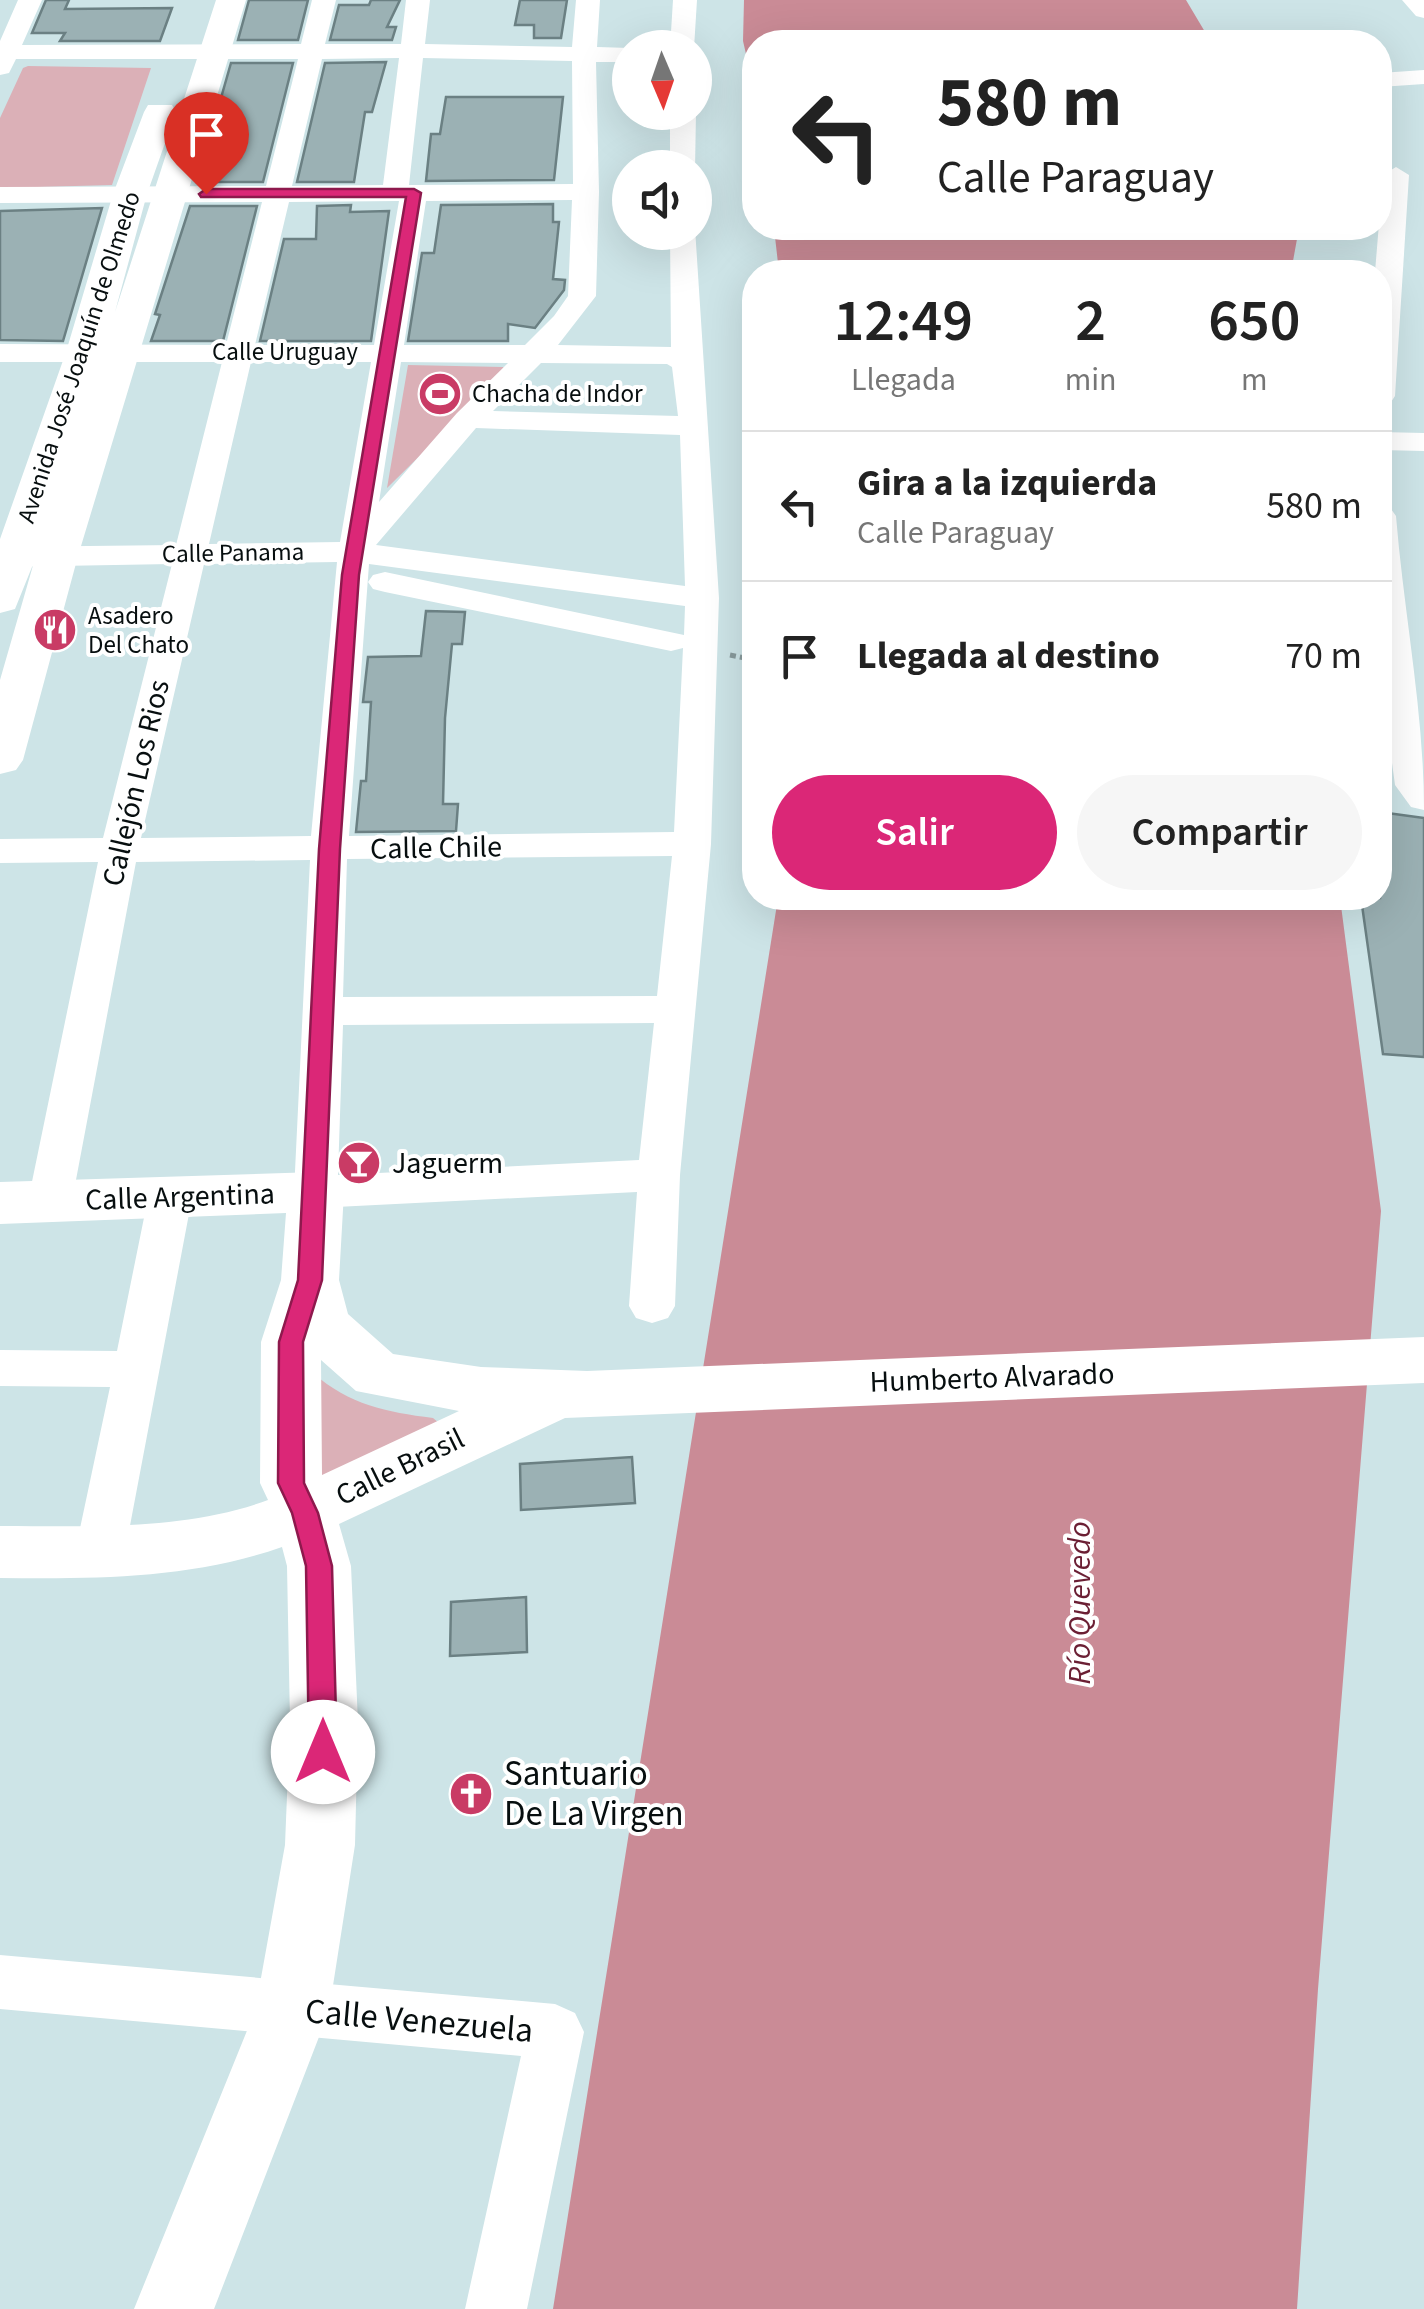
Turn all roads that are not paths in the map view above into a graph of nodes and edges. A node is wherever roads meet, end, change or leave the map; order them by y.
1 (30, 0) edge
2 (198, 0) edge
3 (231, 0) edge
4 (324, 0) edge
5 (418, 0) edge
6 (588, 0) edge
7 (684, 0) edge
8 (1414, 0) edge
9 (1424, 11) edge
10 (683, 30) edge
11 (414, 51) junction
12 (198, 52) junction
13 (312, 52) junction
14 (584, 54) junction
15 (612, 55) edge
16 (2, 58) edge
17 (1424, 78) edge
18 (1392, 79) edge
19 (1405, 177) edge
20 (586, 192) junction
21 (277, 193) junction
22 (404, 193) junction
23 (0, 194) edge
24 (130, 194) junction
25 (171, 194) junction
26 (1424, 208) edge
27 (1392, 228) edge
28 (1424, 228) edge
29 (1392, 232) edge
30 (684, 250) edge
31 (1392, 262) edge
32 (0, 352) edge
33 (84, 352) junction
34 (124, 352) junction
35 (238, 352) junction
36 (390, 352) junction
37 (536, 353) junction
38 (1392, 360) edge
39 (686, 364) junction
40 (468, 420) junction
41 (695, 426) junction
42 (1392, 441) edge
43 (1424, 442) edge
44 (191, 554) junction
45 (57, 556) junction
46 (7, 557) edge
47 (352, 564) junction
48 (1392, 589) edge
49 (1424, 593) edge
50 (702, 598) junction
51 (0, 600) edge
52 (1392, 637) edge
53 (670, 642) dead end
54 (0, 760) edge
55 (1424, 799) edge
56 (692, 844) junction
57 (330, 849) junction
58 (119, 850) junction
59 (0, 851) edge
60 (677, 1009) junction
61 (325, 1011) junction
62 (659, 1175) junction
63 (316, 1192) junction
64 (170, 1198) junction
65 (25, 1202) edge
66 (310, 1280) junction
67 (652, 1306) dead end
68 (1424, 1360) edge
69 (0, 1368) edge
70 (137, 1368) junction
71 (574, 1394) junction
72 (305, 1513) junction
73 (0, 1552) edge
74 (100, 1552) junction
75 (0, 1982) edge
76 (292, 2011) junction
77 (174, 2309) edge
78 (496, 2309) edge

1 - 16 street
2 - 12 main road, Avenida José Joaquín de Olmedo
3 - 12 main road, Avenida José Joaquín de Olmedo
4 - 13 street, Callejón Los Rios
5 - 11 street
6 - 14 street
7 - 10 street
8 - 9 street
11 - 13 street
11 - 14 street
11 - 22 street
12 - 13 street
12 - 16 street
12 - 24 main road, Avenida José Joaquín de Olmedo
12 - 25 main road, Avenida José Joaquín de Olmedo
13 - 21 street, Callejón Los Rios
14 - 15 street
14 - 20 street
17 - 18 street
19 - 26 street
19 - 27 street
20 - 22 street
20 - 37 street
21 - 22 street
21 - 25 street
21 - 35 street, Callejón Los Rios
22 - 36 street
23 - 24 street
24 - 25 street
24 - 33 main road, Avenida José Joaquín de Olmedo
25 - 34 main road, Avenida José Joaquín de Olmedo
28 - 29 street
30 - 39 street
31 - 38 street
32 - 33 street, Calle Uruguay
33 - 34 street, Calle Uruguay
33 - 46 main road, Avenida José Joaquín de Olmedo
34 - 35 street, Calle Uruguay
34 - 45 main road, Avenida José Joaquín de Olmedo
35 - 36 street, Calle Uruguay
35 - 44 street, Callejón Los Rios
36 - 37 street, Calle Uruguay
36 - 47 street
37 - 39 street, Calle Uruguay
37 - 40 street
39 - 41 street
40 - 41 street
40 - 47 street
41 - 50 street
42 - 43 street
44 - 45 street, Calle Panama
44 - 47 street, Calle Panama
44 - 58 street, Callejón Los Rios
45 - 46 street, Calle Panama
45 - 54 main road, Avenida José Joaquín de Olmedo
46 - 51 main road, Avenida José Joaquín de Olmedo
47 - 50 street, Calle Panama
47 - 53 street
47 - 57 street
48 - 49 street
50 - 56 street
52 - 55 street
56 - 57 street, Calle Chile
56 - 60 street
57 - 58 street, Calle Chile
57 - 61 street
58 - 59 street, Calle Chile
58 - 65 street, Callejón Los Rios
60 - 61 street
60 - 62 street
61 - 63 street
62 - 63 street, Calle Argentina
62 - 67 street
63 - 64 main road, Calle Argentina
63 - 66 main road
64 - 65 main road, Calle Argentina
64 - 70 street
66 - 71 main road, Humberto Alvarado
66 - 72 main road
68 - 71 main road, Humberto Alvarado
69 - 70 street
70 - 74 street
71 - 72 main road, Calle Brasil
72 - 74 main road, Calle Brasil
72 - 76 main road
73 - 74 main road, Calle Brasil
75 - 76 street, Calle Venezuela
76 - 77 main road
76 - 78 street, Calle Venezuela

